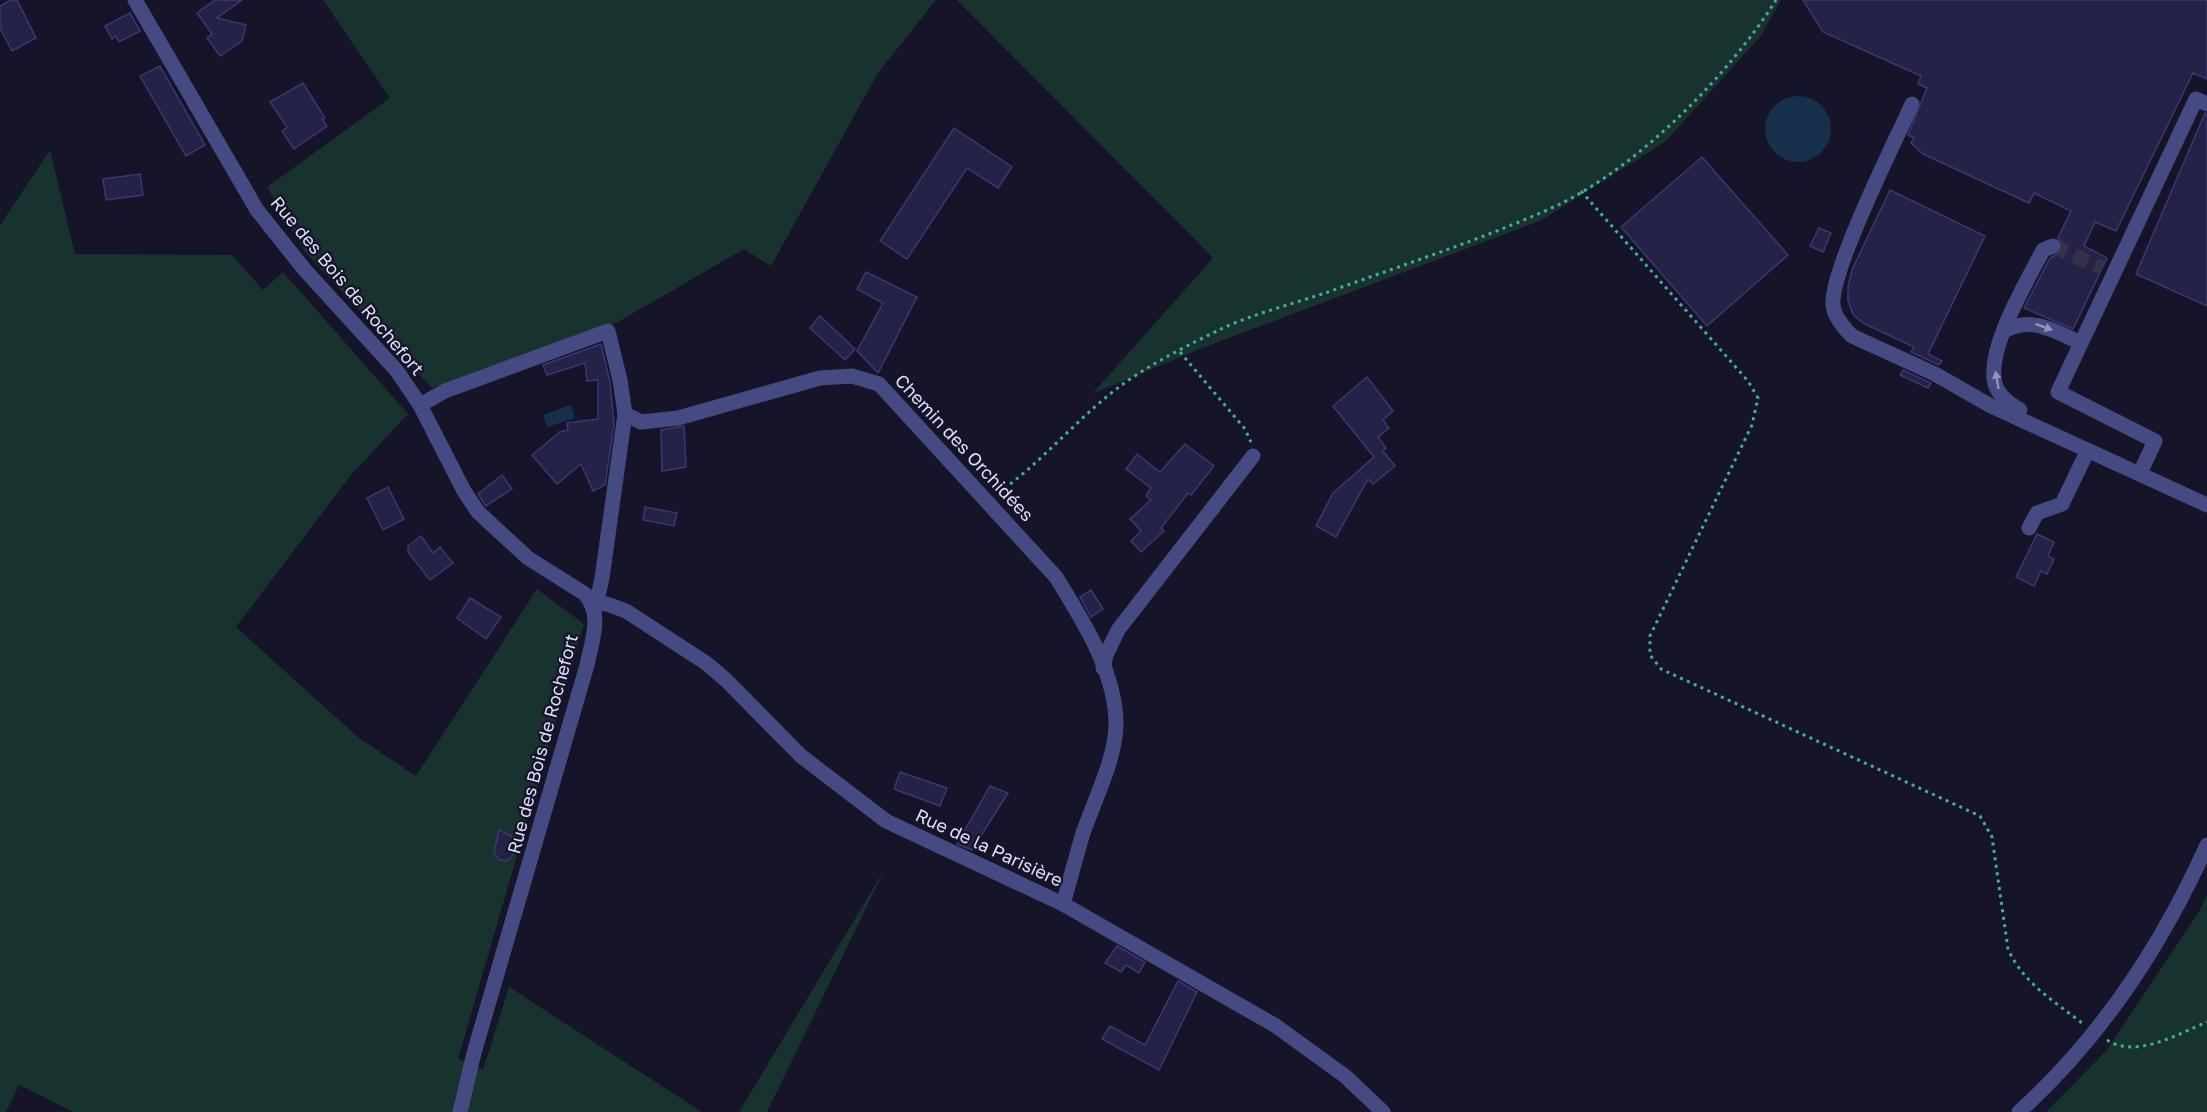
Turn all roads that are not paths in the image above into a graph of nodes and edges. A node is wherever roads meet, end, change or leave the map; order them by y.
1 (135, 0) edge
2 (1912, 104) dead end
3 (2207, 104) edge
4 (2053, 246) dead end
5 (2006, 330) junction
6 (2081, 343) junction
7 (420, 405) junction
8 (625, 414) junction
9 (2071, 442) junction
10 (2088, 450) junction
11 (1253, 456) road end
12 (2140, 473) junction
13 (2207, 506) edge
14 (2029, 528) dead end
15 (593, 603) junction
16 (1104, 668) junction
17 (2207, 845) edge
18 (1063, 904) junction
19 (460, 1112) edge
20 (1383, 1112) edge
21 (2019, 1112) edge

1 - 7 street, Rue des Bois de Rochefort
2 - 9 street
3 - 6 street
4 - 5 street
5 -> 6 street
9 -> 5 street
6 - 12 street
7 - 8 street
7 - 15 street, Rue des Bois de Rochefort
8 - 15 street
8 - 16 street, Chemin des Orchidées
9 - 10 street
10 - 12 street
10 - 14 street
11 - 16 street
12 - 13 street
15 - 18 street, Rue de la Parisière
15 - 19 street, Rue des Bois de Rochefort
16 - 18 street, Chemin des Orchidées
17 - 21 street
18 - 20 street, Rue de la Parisière

